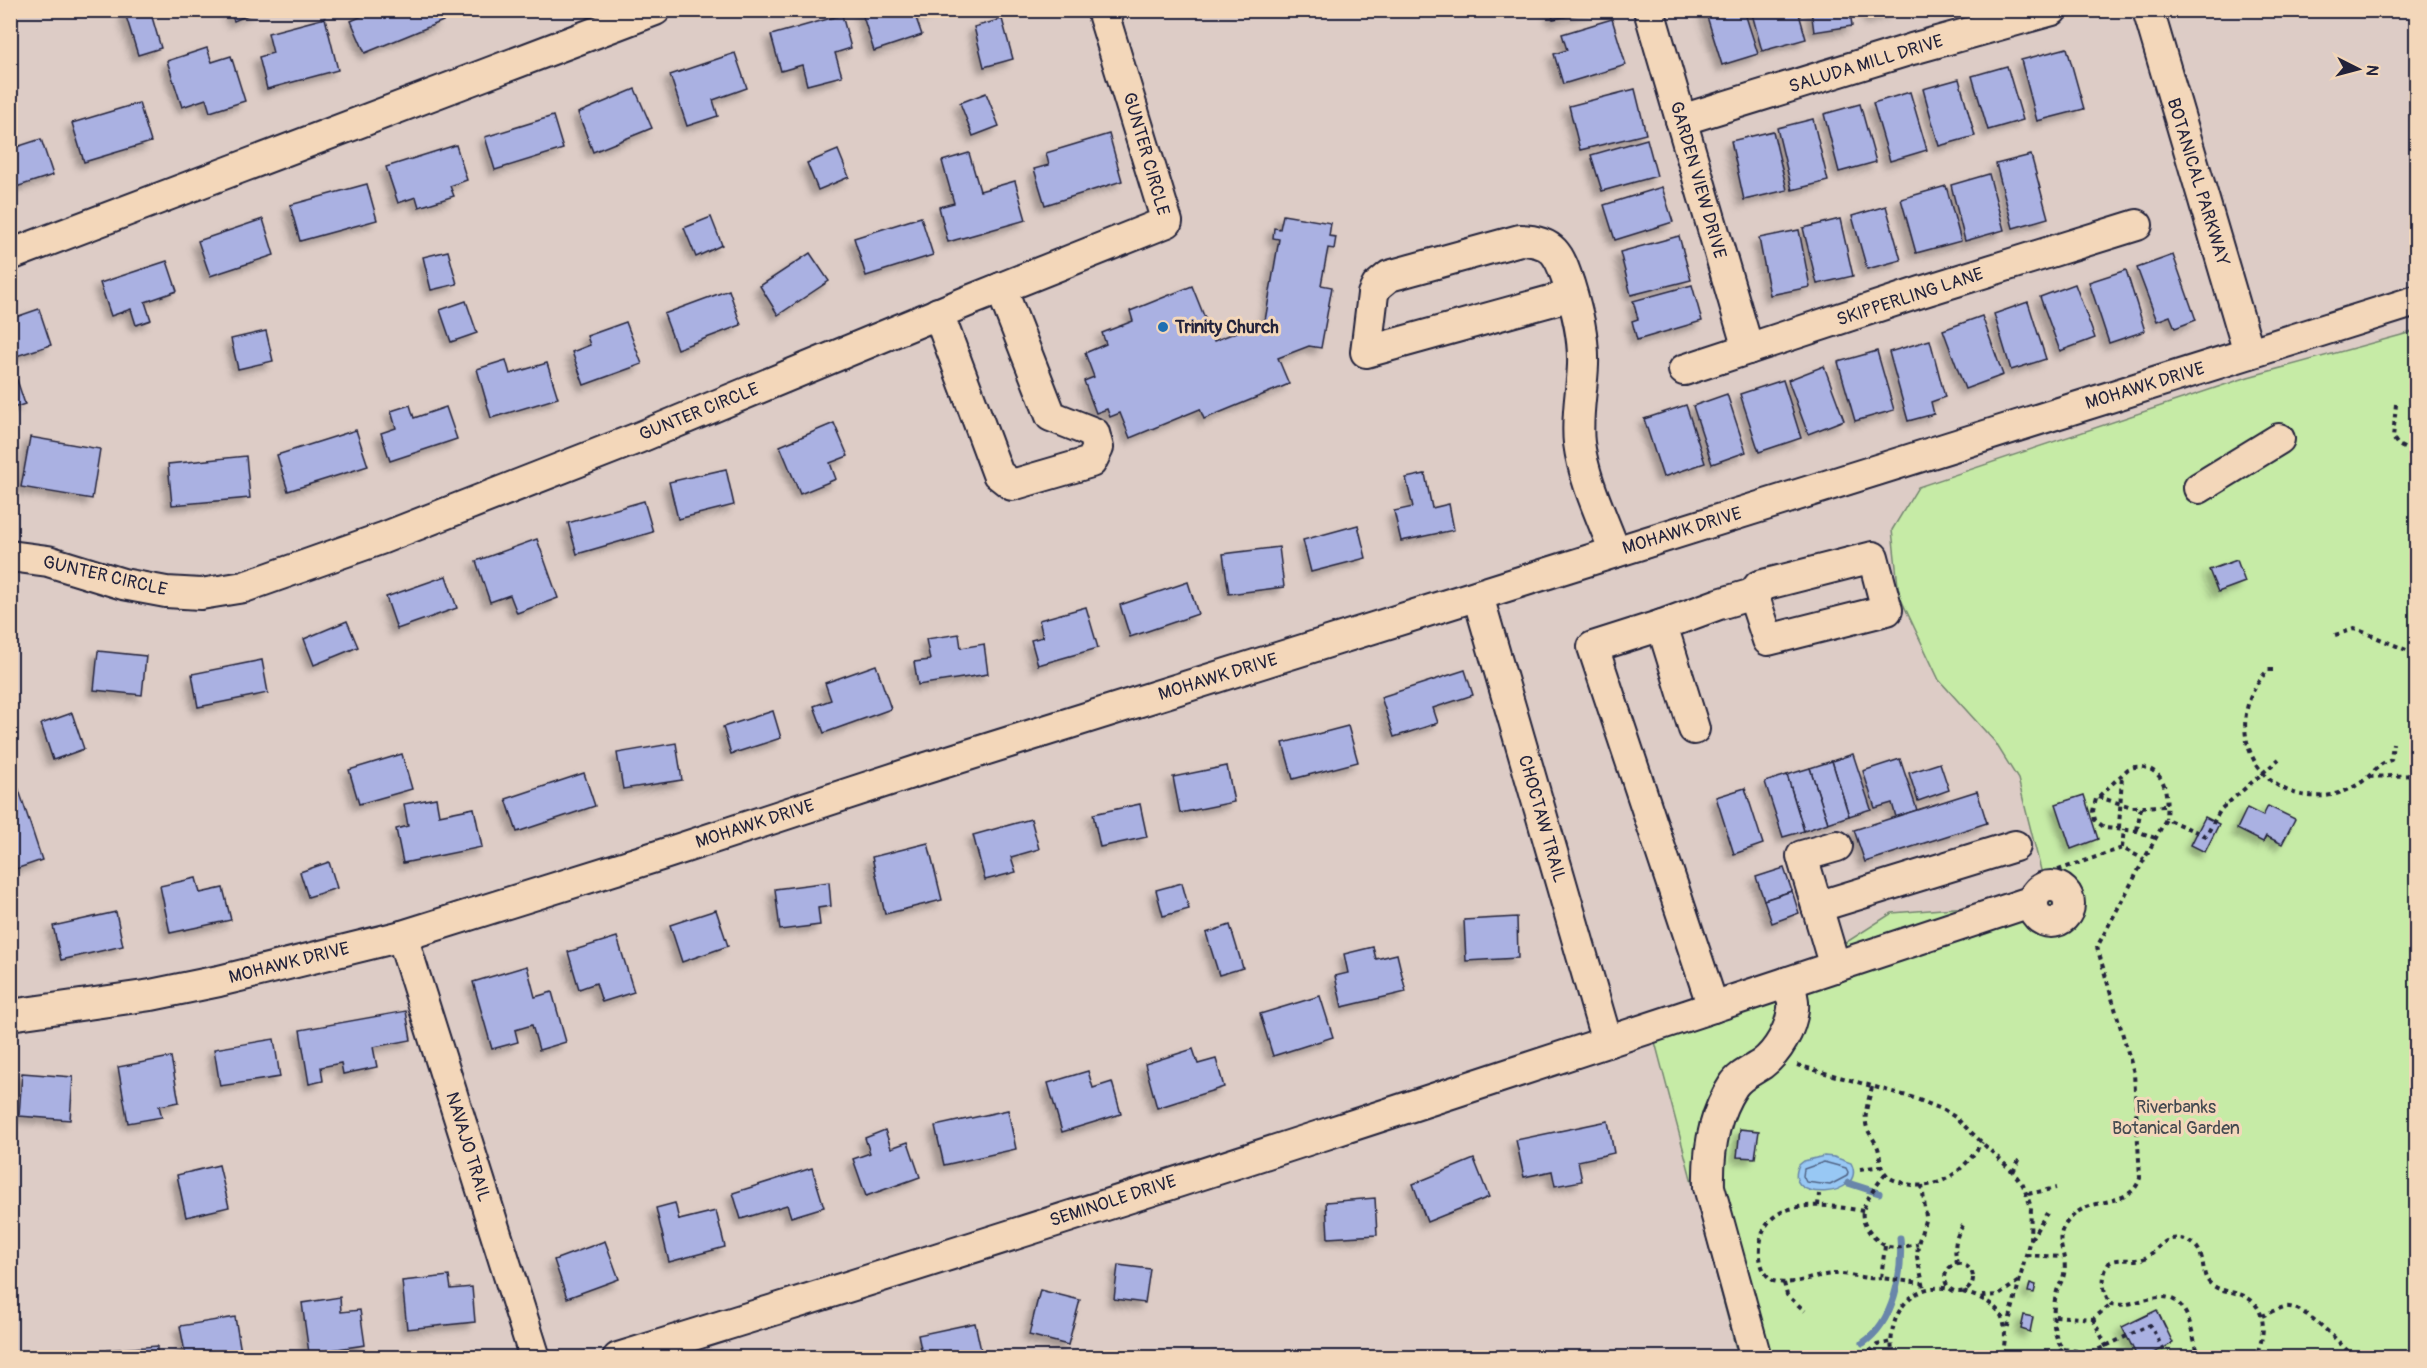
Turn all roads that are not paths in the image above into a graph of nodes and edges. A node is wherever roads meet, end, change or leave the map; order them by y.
1 (655, 10) edge
2 (1102, 10) edge
3 (1649, 10) edge
4 (2052, 10) edge
5 (2148, 10) edge
6 (1681, 120) junction
7 (2137, 225) dead end
8 (10, 255) edge
9 (1001, 288) junction
10 (1572, 295) junction
11 (2416, 301) edge
12 (938, 313) junction
13 (1748, 349) junction
14 (2249, 353) junction
15 (1684, 370) dead end
16 (2279, 439) dead end
17 (2199, 488) dead end
18 (1615, 552) junction
19 (10, 556) edge
20 (1756, 590) junction
21 (1478, 596) junction
22 (1662, 625) junction
23 (1694, 729) dead end
24 (1837, 846) dead end
25 (2015, 846) dead end
26 (2035, 889) road end
27 (1817, 907) junction
28 (402, 936) junction
29 (1834, 967) junction
30 (1788, 982) junction
31 (1713, 1007) junction
32 (10, 1015) edge
33 (1607, 1042) junction
34 (535, 1358) edge
35 (618, 1358) edge
36 (1756, 1358) edge

1 - 8 street
2 - 9 street, GUNTER CIRCLE
3 - 6 street, GARDEN VIEW DRIVE
4 - 6 street, SALUDA MILL DRIVE
5 - 14 street, BOTANICAL PARKWAY
6 - 13 street, GARDEN VIEW DRIVE
7 - 13 street, SKIPPERLING LANE
9 - 12 street, GUNTER CIRCLE
9 - 12 street
10 - 10 street
10 - 18 street
11 - 14 street, MOHAWK DRIVE
12 - 19 street, GUNTER CIRCLE
13 - 15 street, SKIPPERLING LANE
14 - 18 street, MOHAWK DRIVE
16 - 17 street
18 - 21 street, MOHAWK DRIVE
20 - 20 street
20 - 22 street
21 - 28 street, MOHAWK DRIVE
21 - 33 street, CHOCTAW TRAIL
22 - 23 street
22 - 31 street
24 - 27 street
25 - 27 street
26 - 29 street, SEMINOLE DRIVE
27 - 29 street
28 - 32 street, MOHAWK DRIVE
28 - 34 street, NAVAJO TRAIL
29 - 30 street, SEMINOLE DRIVE
30 - 31 street, SEMINOLE DRIVE
30 - 36 street
31 - 33 street, SEMINOLE DRIVE
33 - 35 street, SEMINOLE DRIVE

